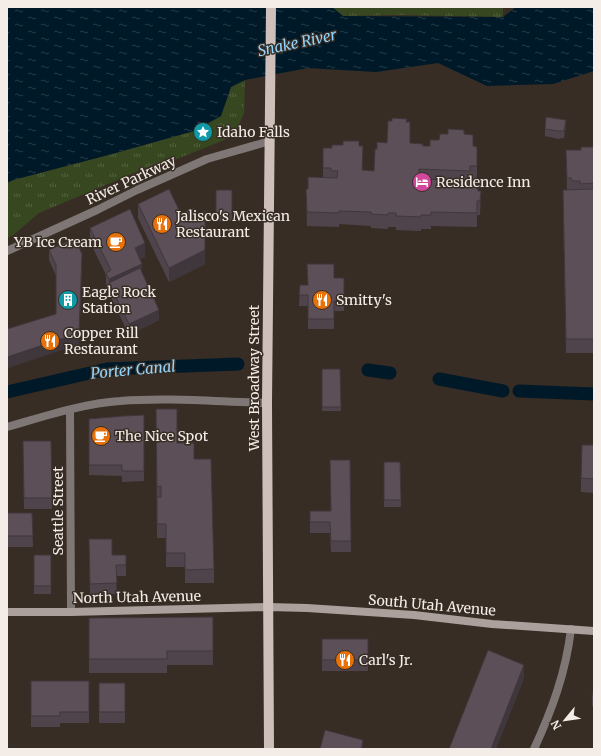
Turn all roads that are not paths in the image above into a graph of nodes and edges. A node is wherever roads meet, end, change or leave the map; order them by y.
1 (271, 7) edge
2 (270, 141) junction
3 (7, 251) edge
4 (267, 403) junction
5 (70, 410) junction
6 (7, 427) edge
7 (268, 606) junction
8 (7, 612) edge
9 (71, 612) junction
10 (571, 629) junction
11 (594, 631) edge
12 (269, 749) edge
13 (534, 749) edge

1 - 2 main road, West Broadway Street
2 - 3 street, River Parkway
2 - 4 main road, West Broadway Street
4 - 5 street
4 - 7 main road, West Broadway Street
5 - 6 street
5 - 9 street, Seattle Street
7 - 9 main road, North Utah Avenue
7 - 10 main road, South Utah Avenue
7 - 12 main road, West Broadway Street
8 - 9 main road, North Utah Avenue
10 - 11 main road, South Utah Avenue
10 - 13 street

